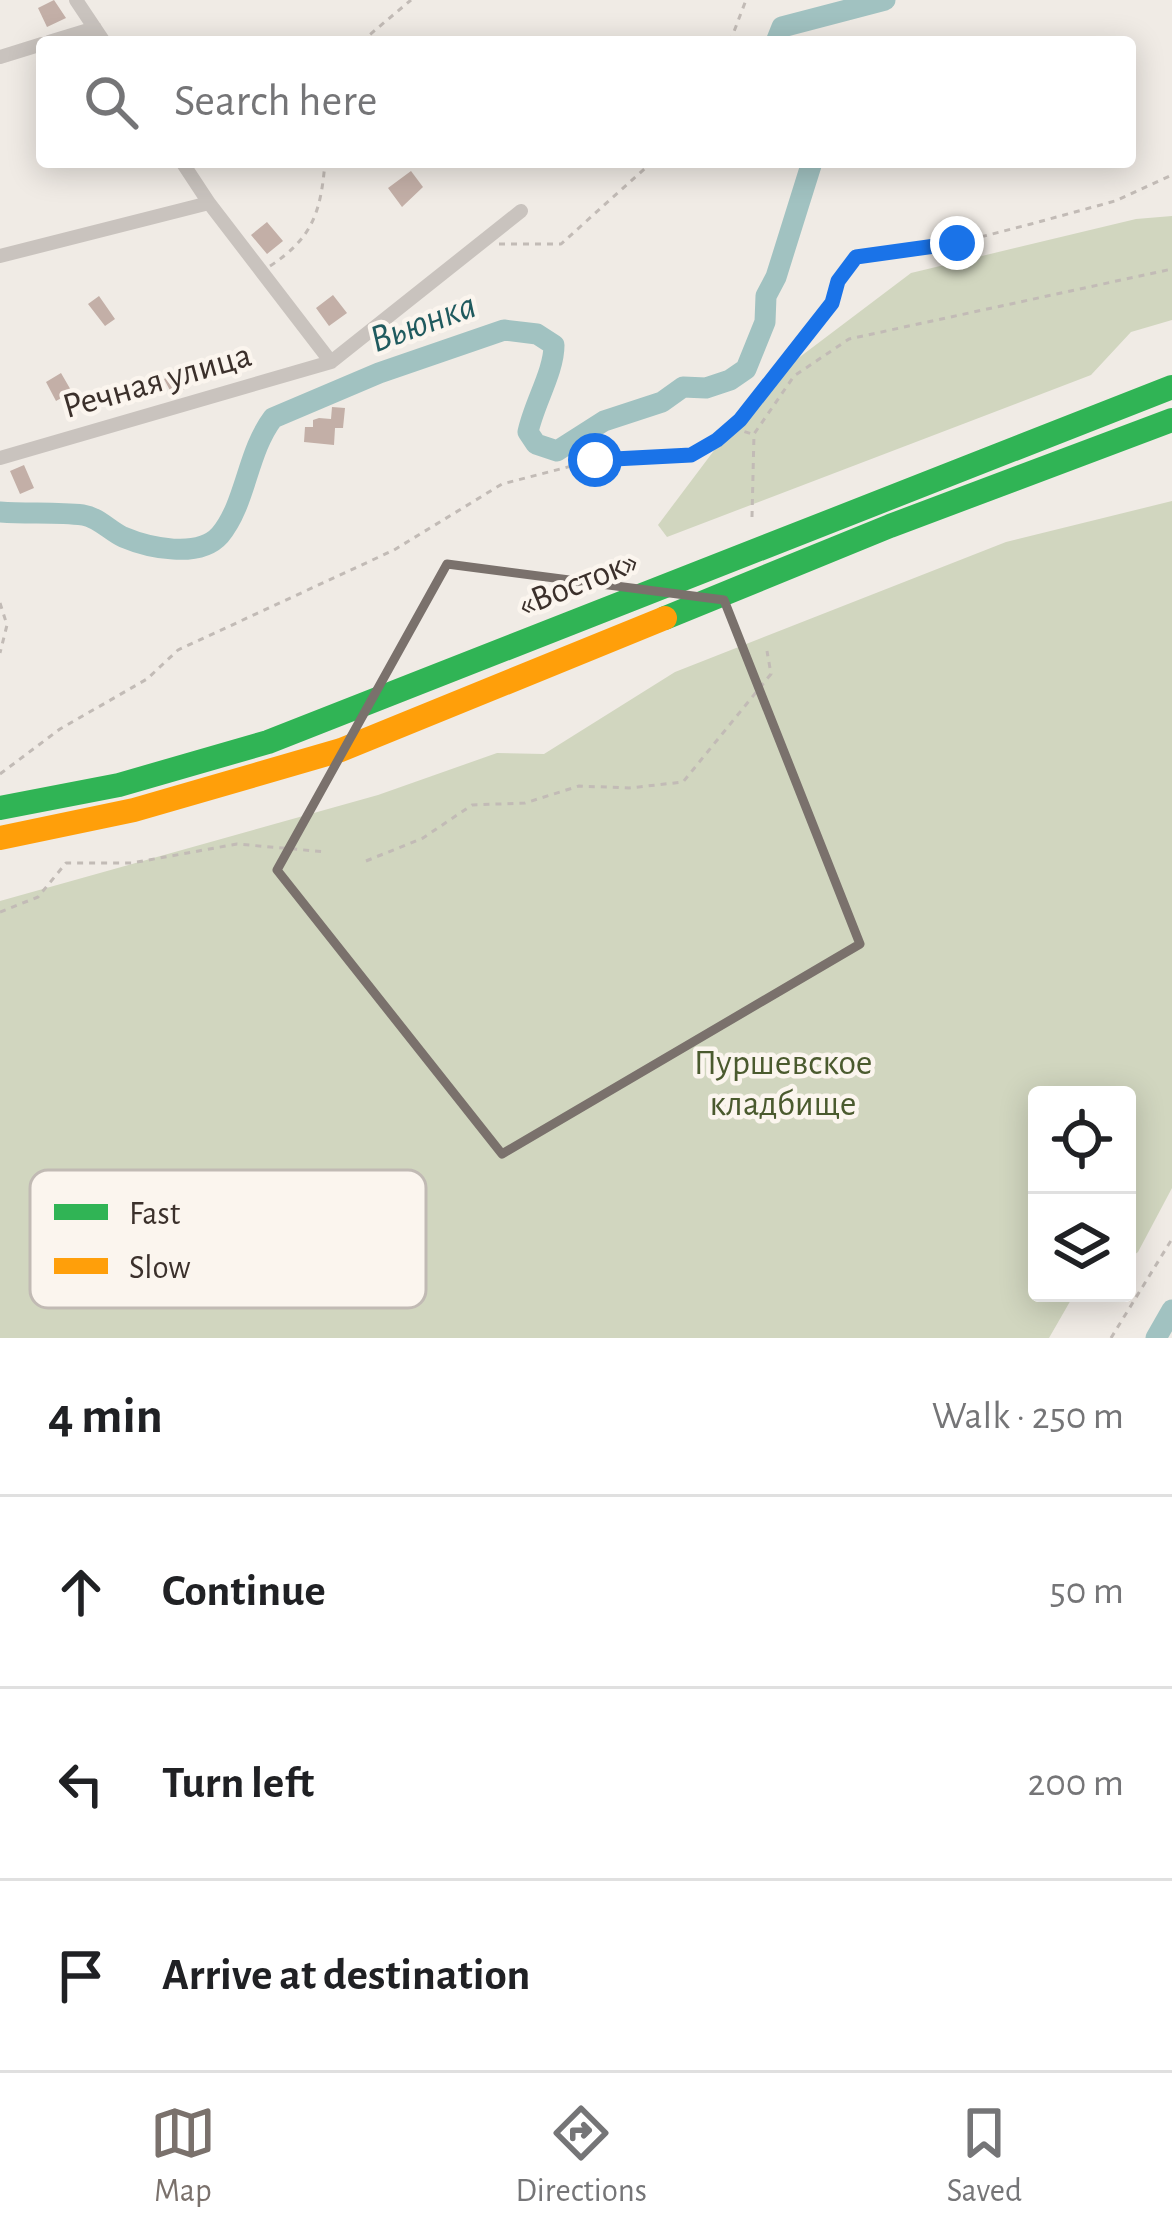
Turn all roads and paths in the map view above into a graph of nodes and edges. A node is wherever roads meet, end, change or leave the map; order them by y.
1 (76, 0) edge
2 (412, 0) edge
3 (746, 0) edge
4 (94, 28) junction
5 (68, 36) edge
6 (100, 36) edge
7 (369, 36) edge
8 (732, 36) edge
9 (36, 46) edge
10 (0, 58) edge
11 (186, 168) edge
12 (324, 168) edge
13 (645, 168) edge
14 (1172, 175) edge
15 (209, 203) junction
16 (521, 212) dead end
17 (479, 244) junction
18 (0, 256) edge
19 (1172, 269) edge
20 (262, 272) junction
21 (331, 362) junction
22 (1172, 387) edge
23 (1172, 420) edge
24 (731, 428) junction
25 (754, 434) junction
26 (0, 458) edge
27 (752, 517) dead end
28 (0, 603) edge
29 (767, 651) dead end
30 (0, 653) edge
31 (0, 774) edge
32 (0, 808) edge
33 (0, 838) edge
34 (327, 852) dead end
35 (366, 861) dead end
36 (0, 912) edge
37 (1172, 1239) edge
38 (1111, 1338) edge

1 - 4 street
2 - 7 path
3 - 8 path
4 - 5 street
4 - 6 street
9 - 10 street
11 - 15 street
12 - 20 path
13 - 17 path
14 - 24 path
15 - 18 street
15 - 20 street
16 - 17 street
17 - 21 street
19 - 25 path
20 - 21 street
21 - 26 street, Речная улица
22 - 32 highway, «Восток»
23 - 33 highway, «Восток»
24 - 25 path
24 - 31 path
25 - 27 path
28 - 30 path
29 - 35 path
34 - 36 path
37 - 38 path

